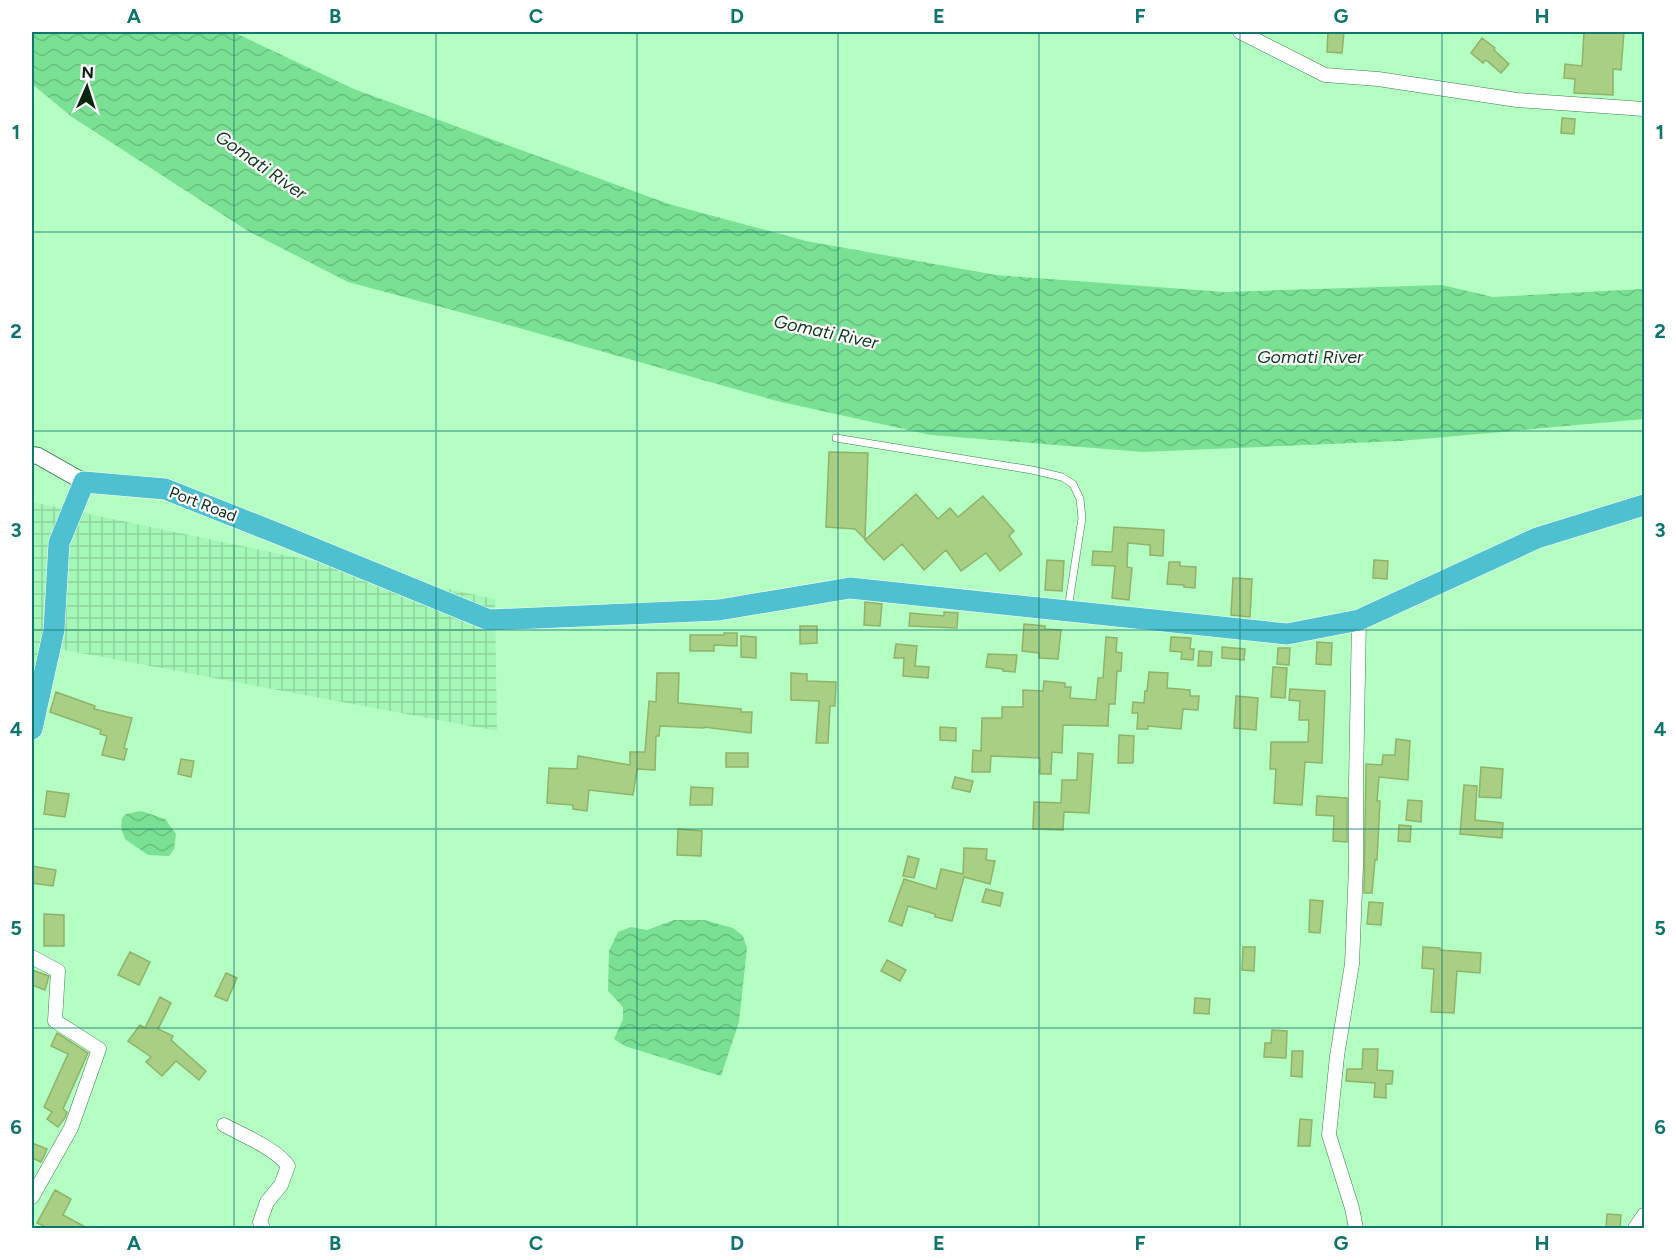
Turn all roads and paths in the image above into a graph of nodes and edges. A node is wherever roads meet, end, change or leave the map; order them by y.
1 (1240, 32) edge
2 (1644, 109) edge
3 (836, 438) dead end
4 (32, 455) edge
5 (84, 482) junction
6 (1644, 505) edge
7 (1068, 611) junction
8 (1359, 620) junction
9 (32, 729) edge
10 (32, 957) edge
11 (224, 1125) dead end
12 (32, 1197) edge
13 (1644, 1215) edge
14 (263, 1228) edge
15 (1356, 1228) edge
16 (1635, 1228) edge

1 - 2 street
3 - 7 lane
4 - 5 street
5 - 7 highway, Port Road
5 - 9 highway
6 - 8 highway, Port Road
7 - 8 highway, Port Road
8 - 15 street
10 - 12 street
11 - 14 street
13 - 16 street

